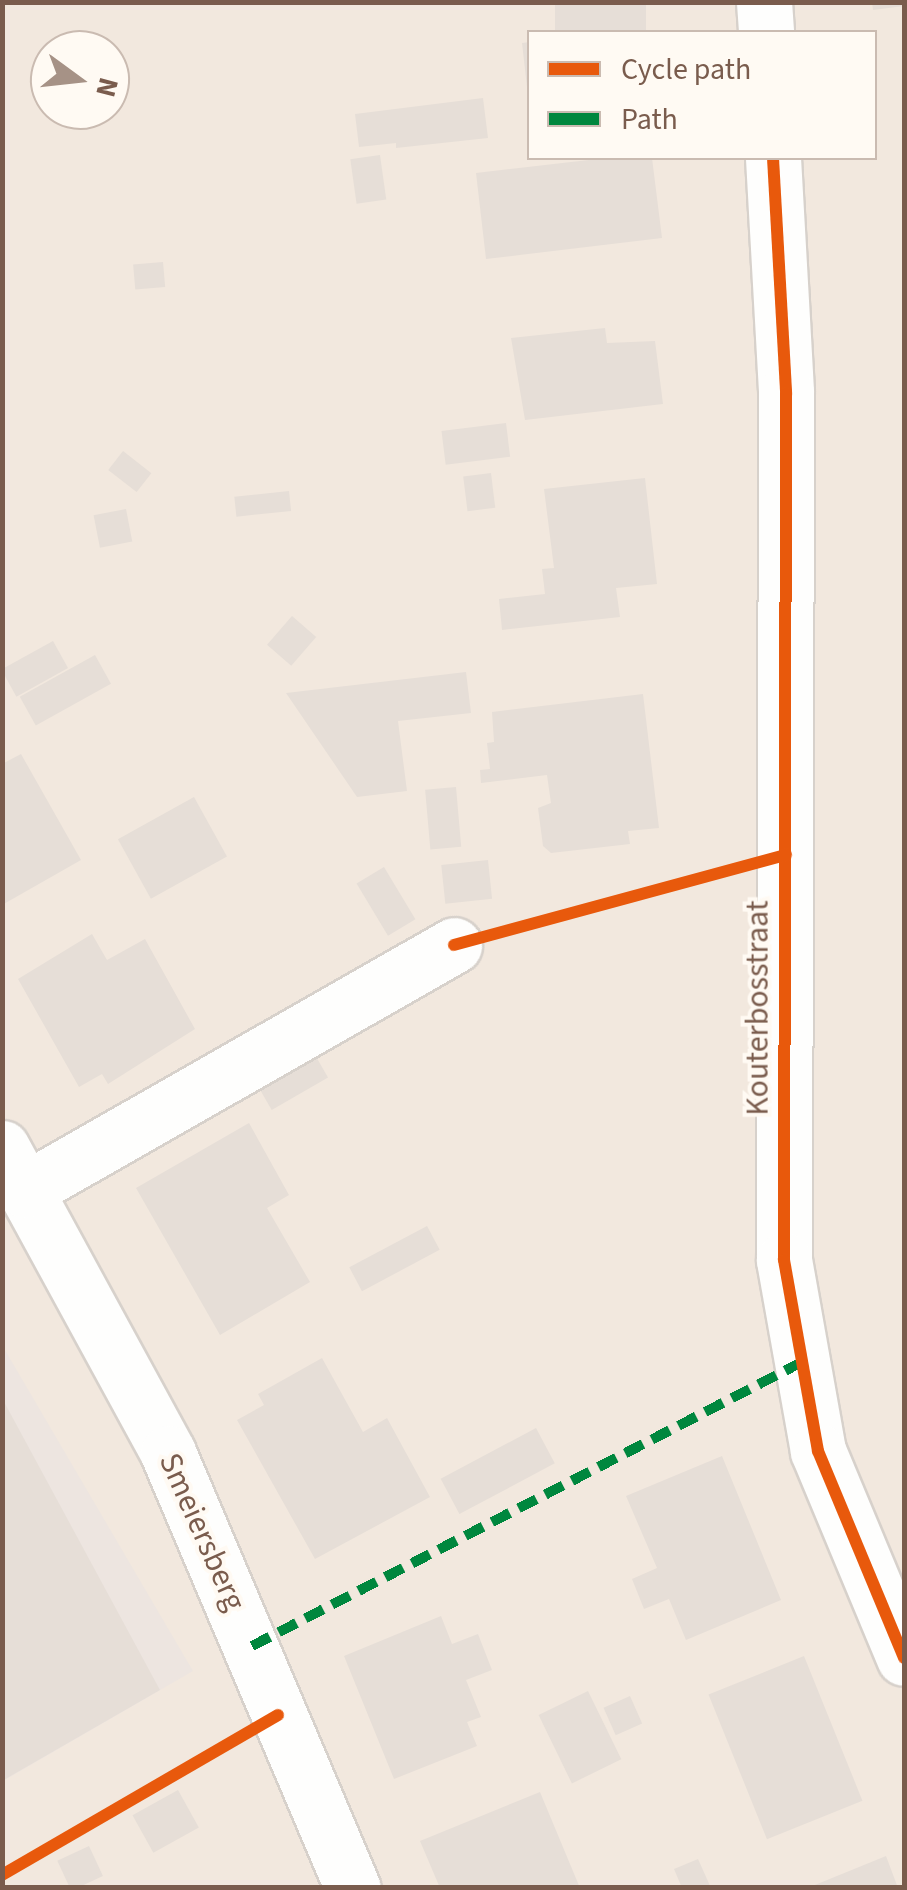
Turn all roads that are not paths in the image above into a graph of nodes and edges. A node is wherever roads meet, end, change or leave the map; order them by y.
1 (764, 2) edge
2 (766, 30) edge
3 (773, 160) edge
4 (454, 946) dead end
5 (14, 1169) edge
6 (904, 1658) edge
7 (352, 1888) edge

1 - 2 street
3 - 6 street, Kouterbosstraat
4 - 5 street, Smeiersberg
5 - 7 street, Smeiersberg

